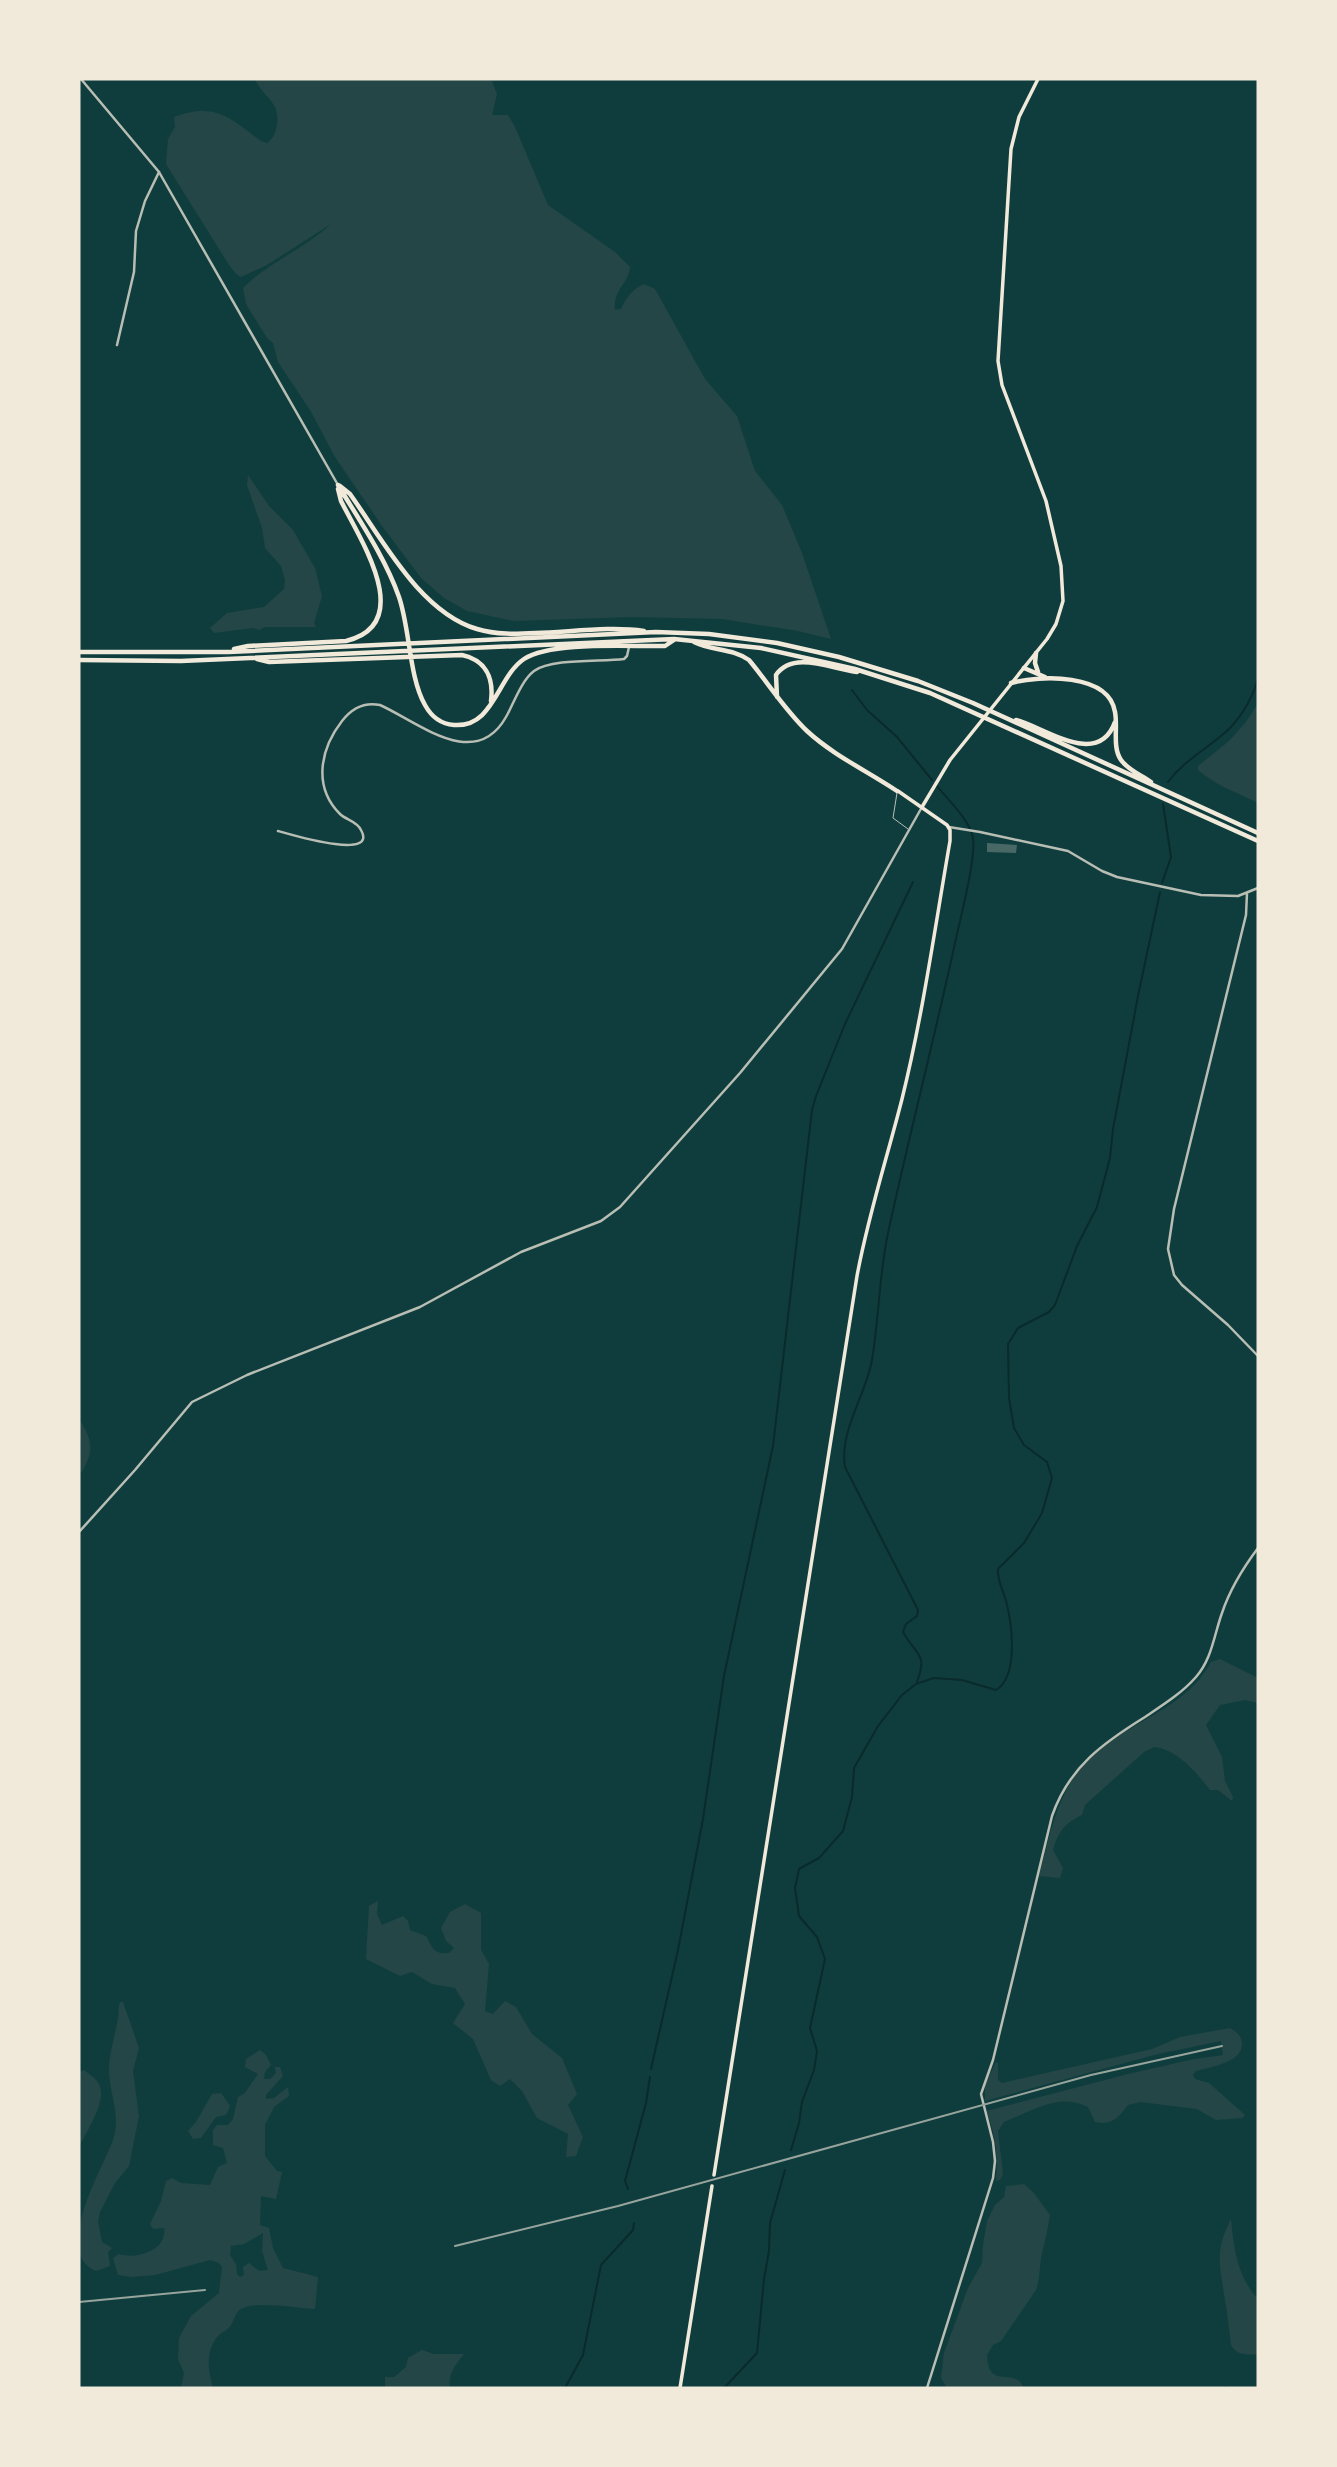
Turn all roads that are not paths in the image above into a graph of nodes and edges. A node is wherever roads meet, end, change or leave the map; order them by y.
1 (81, 79) edge
2 (1038, 79) edge
3 (159, 172) junction
4 (117, 345) dead end
5 (338, 485) junction
6 (656, 632) junction
7 (674, 639) junction
8 (690, 640) junction
9 (629, 647) junction
10 (79, 652) edge
11 (228, 652) junction
12 (1036, 653) junction
13 (253, 658) junction
14 (79, 660) edge
15 (1024, 668) junction
16 (871, 673) junction
17 (1041, 676) junction
18 (1035, 679) junction
19 (1049, 679) junction
20 (1011, 684) junction
21 (777, 698) junction
22 (487, 710) junction
23 (1004, 717) junction
24 (1116, 718) junction
25 (1160, 789) junction
26 (897, 791) junction
27 (922, 807) junction
28 (949, 827) junction
29 (909, 829) junction
30 (278, 831) dead end
31 (1258, 833) edge
32 (1258, 841) edge
33 (1258, 888) edge
34 (1247, 893) junction
35 (1258, 1356) edge
36 (79, 1532) edge
37 (1258, 1548) edge
38 (714, 2175) dead end
39 (712, 2186) dead end
40 (680, 2388) edge
41 (927, 2388) edge

1 - 3 street
2 - 12 main road
3 - 4 street
3 - 5 street
5 - 6 highway
5 - 11 highway
5 - 22 highway
6 - 11 highway
6 - 23 highway
7 - 8 highway
7 - 9 highway
7 - 13 highway
8 - 16 highway
8 - 21 highway
9 - 22 highway
9 - 30 street
10 - 11 highway
12 - 15 main road
12 - 17 highway
13 - 14 highway
13 - 22 highway
15 - 17 highway
15 - 18 highway
15 - 20 main road
16 - 21 highway
16 - 32 highway
17 - 19 highway
18 - 19 highway
18 - 20 highway
19 - 24 highway
20 - 27 main road
21 - 26 highway
23 - 24 highway
23 - 25 highway
24 - 25 highway
25 - 31 highway
26 - 27 main road
26 - 29 lane
27 - 28 main road
27 - 29 street
28 - 34 street
28 - 38 main road
29 - 36 street
33 - 34 street
34 - 35 street
37 - 41 street
39 - 40 main road

